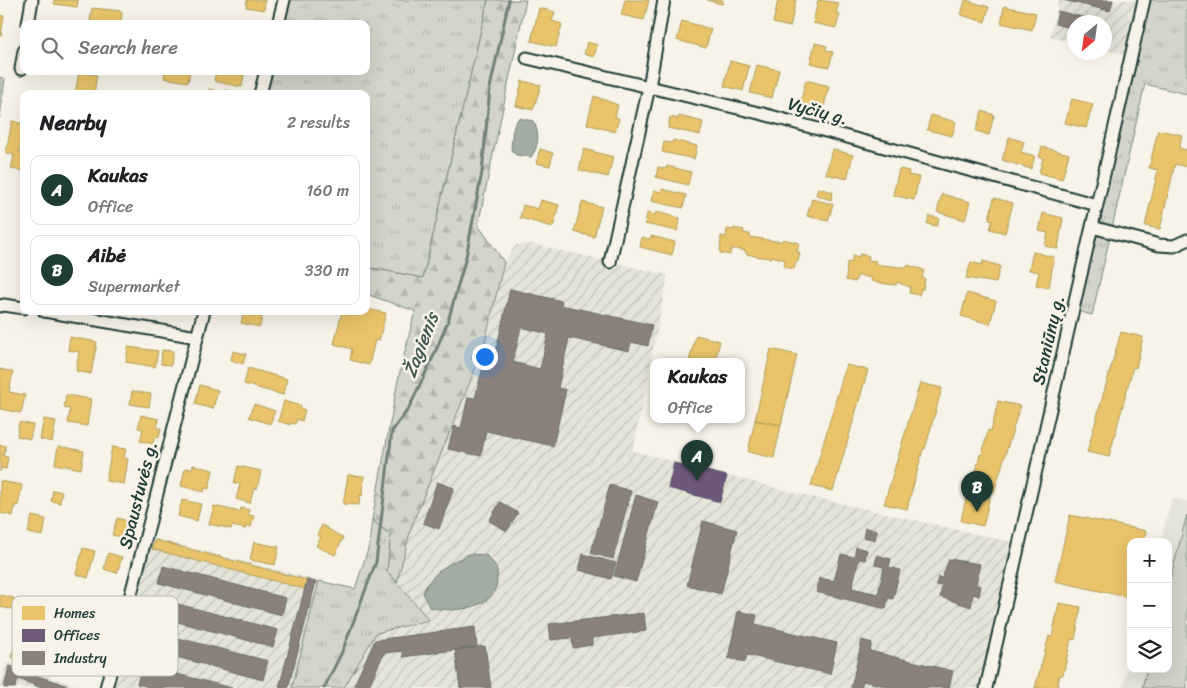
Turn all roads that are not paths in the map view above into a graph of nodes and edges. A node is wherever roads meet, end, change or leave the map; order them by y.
1 (32, 0) edge
2 (284, 0) edge
3 (664, 0) edge
4 (1144, 0) edge
5 (29, 20) edge
6 (279, 20) edge
7 (527, 58) dead end
8 (265, 75) edge
9 (649, 87) junction
10 (261, 90) edge
11 (1097, 205) junction
12 (1092, 227) junction
13 (1187, 240) edge
14 (610, 262) dead end
15 (0, 306) edge
16 (20, 307) edge
17 (68, 315) edge
18 (203, 315) edge
19 (197, 337) junction
20 (130, 596) edge
21 (986, 688) edge

1 - 5 street
2 - 6 street
3 - 9 street
4 - 11 street, Staniūnų g.
7 - 9 street, Vyčių g.
8 - 10 street
9 - 11 street, Vyčių g.
9 - 14 street
11 - 12 street, Staniūnų g.
12 - 13 street
12 - 21 street, Staniūnų g.
15 - 16 street
17 - 19 street
18 - 19 street, Spaustuvės g.
19 - 20 street, Spaustuvės g.

